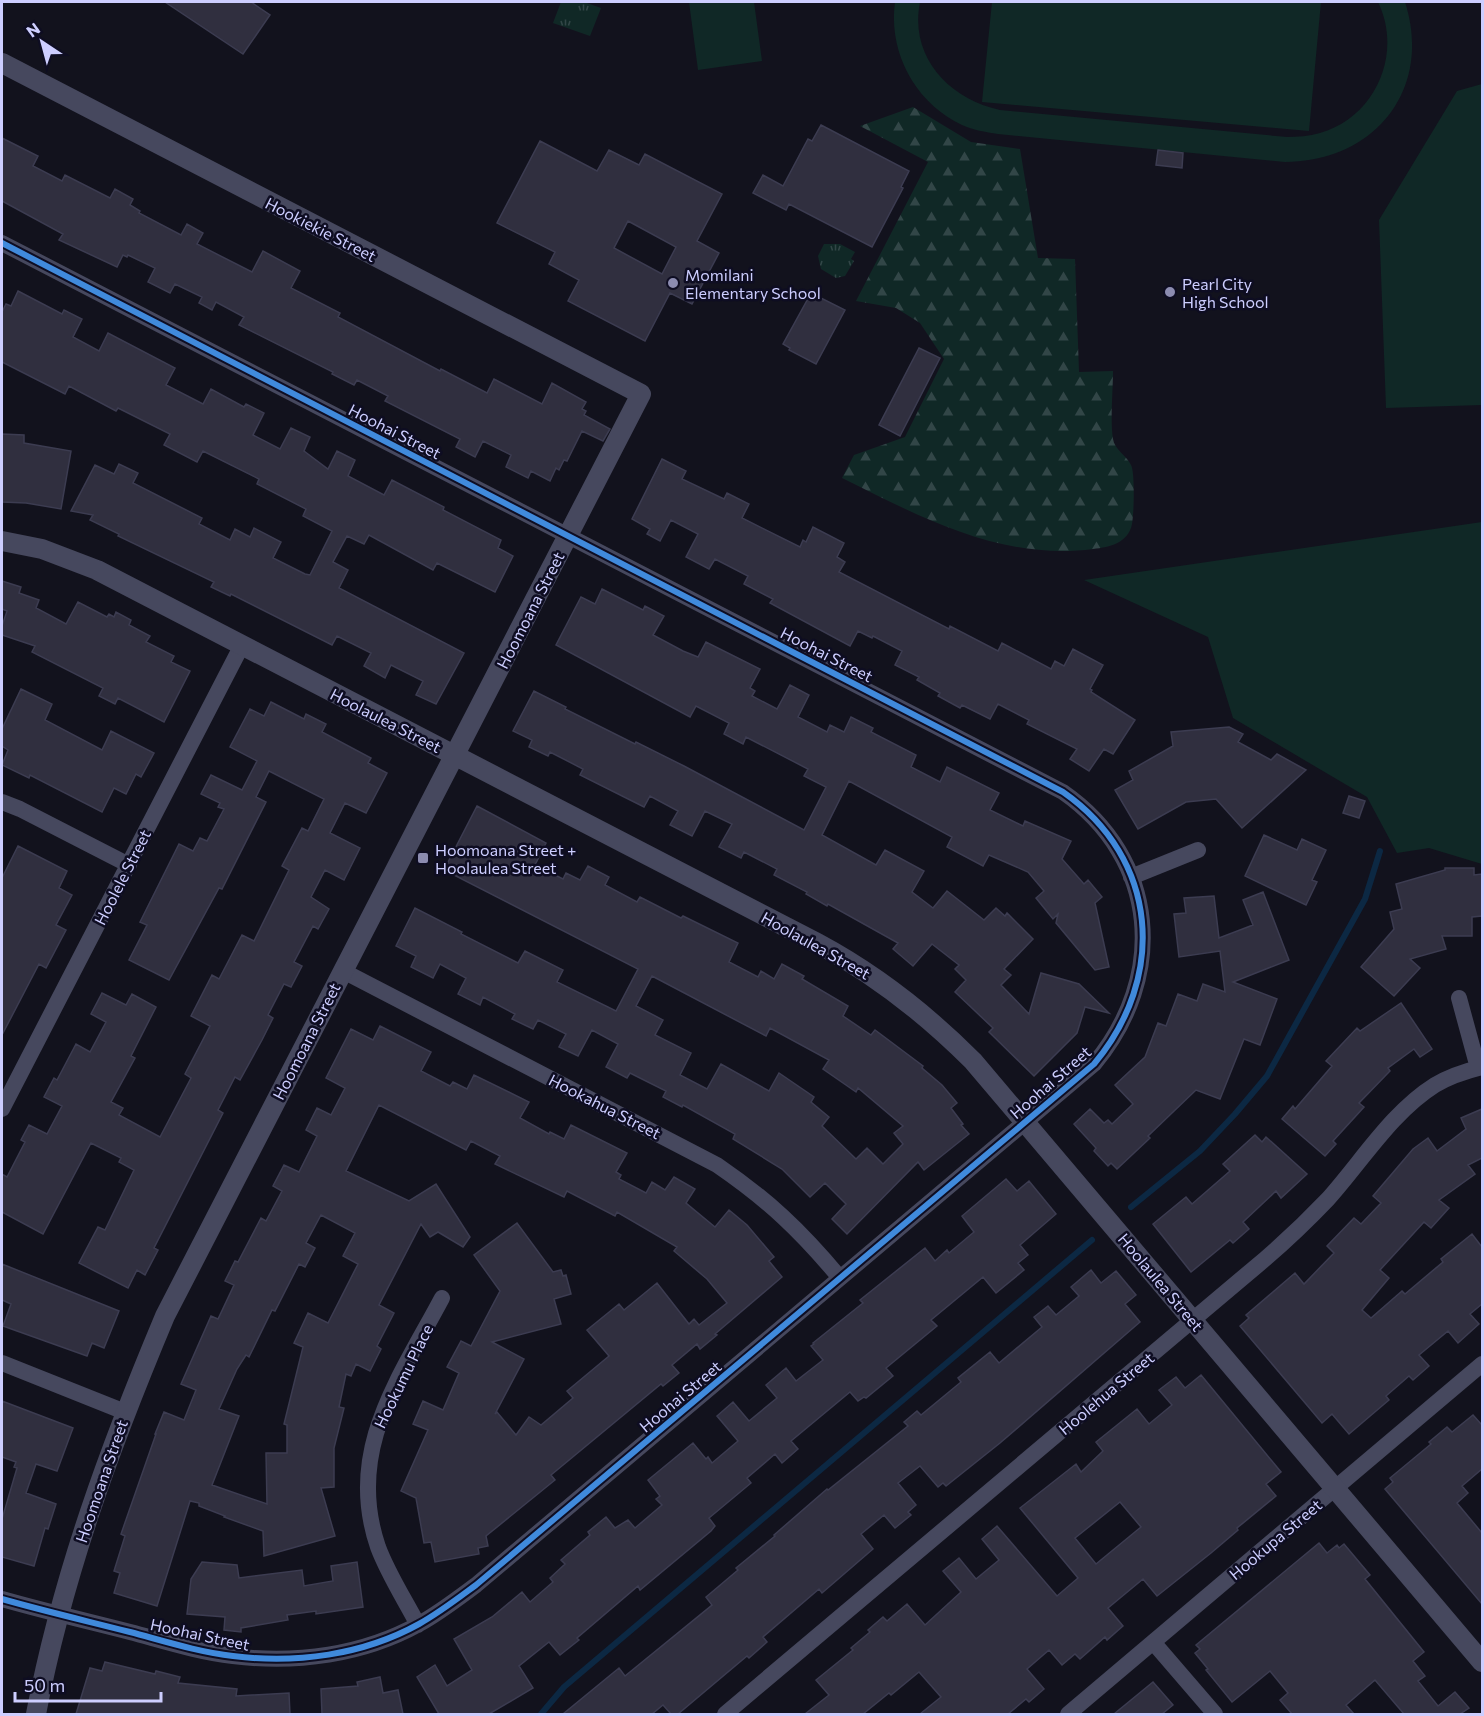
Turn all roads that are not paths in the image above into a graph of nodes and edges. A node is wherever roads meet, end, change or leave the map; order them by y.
1 (2, 63) edge
2 (2, 243) edge
3 (641, 394) joint
4 (568, 536) junction
5 (2, 541) edge
6 (243, 645) junction
7 (454, 755) junction
8 (2, 802) edge
9 (1198, 850) dead end
10 (129, 865) junction
11 (1131, 877) junction
12 (343, 971) junction
13 (1459, 998) dead end
14 (1480, 1067) edge
15 (2, 1109) edge
16 (1026, 1121) junction
17 (840, 1278) junction
18 (442, 1298) dead end
19 (1193, 1319) junction
20 (2, 1363) edge
21 (1482, 1364) edge
22 (125, 1412) junction
23 (1335, 1488) junction
24 (2, 1599) edge
25 (59, 1614) junction
26 (418, 1625) junction
27 (1153, 1642) junction
28 (1482, 1662) edge
29 (36, 1714) edge
30 (725, 1714) edge
31 (1068, 1714) edge
32 (1215, 1714) edge

1 - 3 street, Hookiekie Street
2 - 4 street, Hoohai Street
3 - 4 street, Hoomoana Street
4 - 7 street, Hoomoana Street
4 - 11 street, Hoohai Street
5 - 6 street, Hoolaulea Street
6 - 7 street, Hoolaulea Street
6 - 10 street, Hoolele Street
7 - 12 street, Hoomoana Street
7 - 16 street, Hoolaulea Street
8 - 10 street
9 - 11 street
10 - 15 street, Hoolele Street
11 - 16 street, Hoohai Street
12 - 17 street, Hookahua Street
12 - 22 street, Hoomoana Street
13 - 14 street, Hoolehua Street
14 - 19 street, Hoolehua Street
16 - 17 street, Hoohai Street
16 - 19 street, Hoolaulea Street
17 - 26 street, Hoohai Street
18 - 26 street, Hookumu Place
19 - 23 street, Hoolaulea Street
19 - 30 street, Hoolehua Street
20 - 22 street
21 - 23 street, Hookupa Street
22 - 25 street, Hoomoana Street
23 - 27 street, Hookupa Street
23 - 28 street, Hoolaulea Street
24 - 25 street, Hoohai Street
25 - 26 street, Hoohai Street
25 - 29 street, Hoomoana Street
27 - 31 street, Hookupa Street
27 - 32 street

